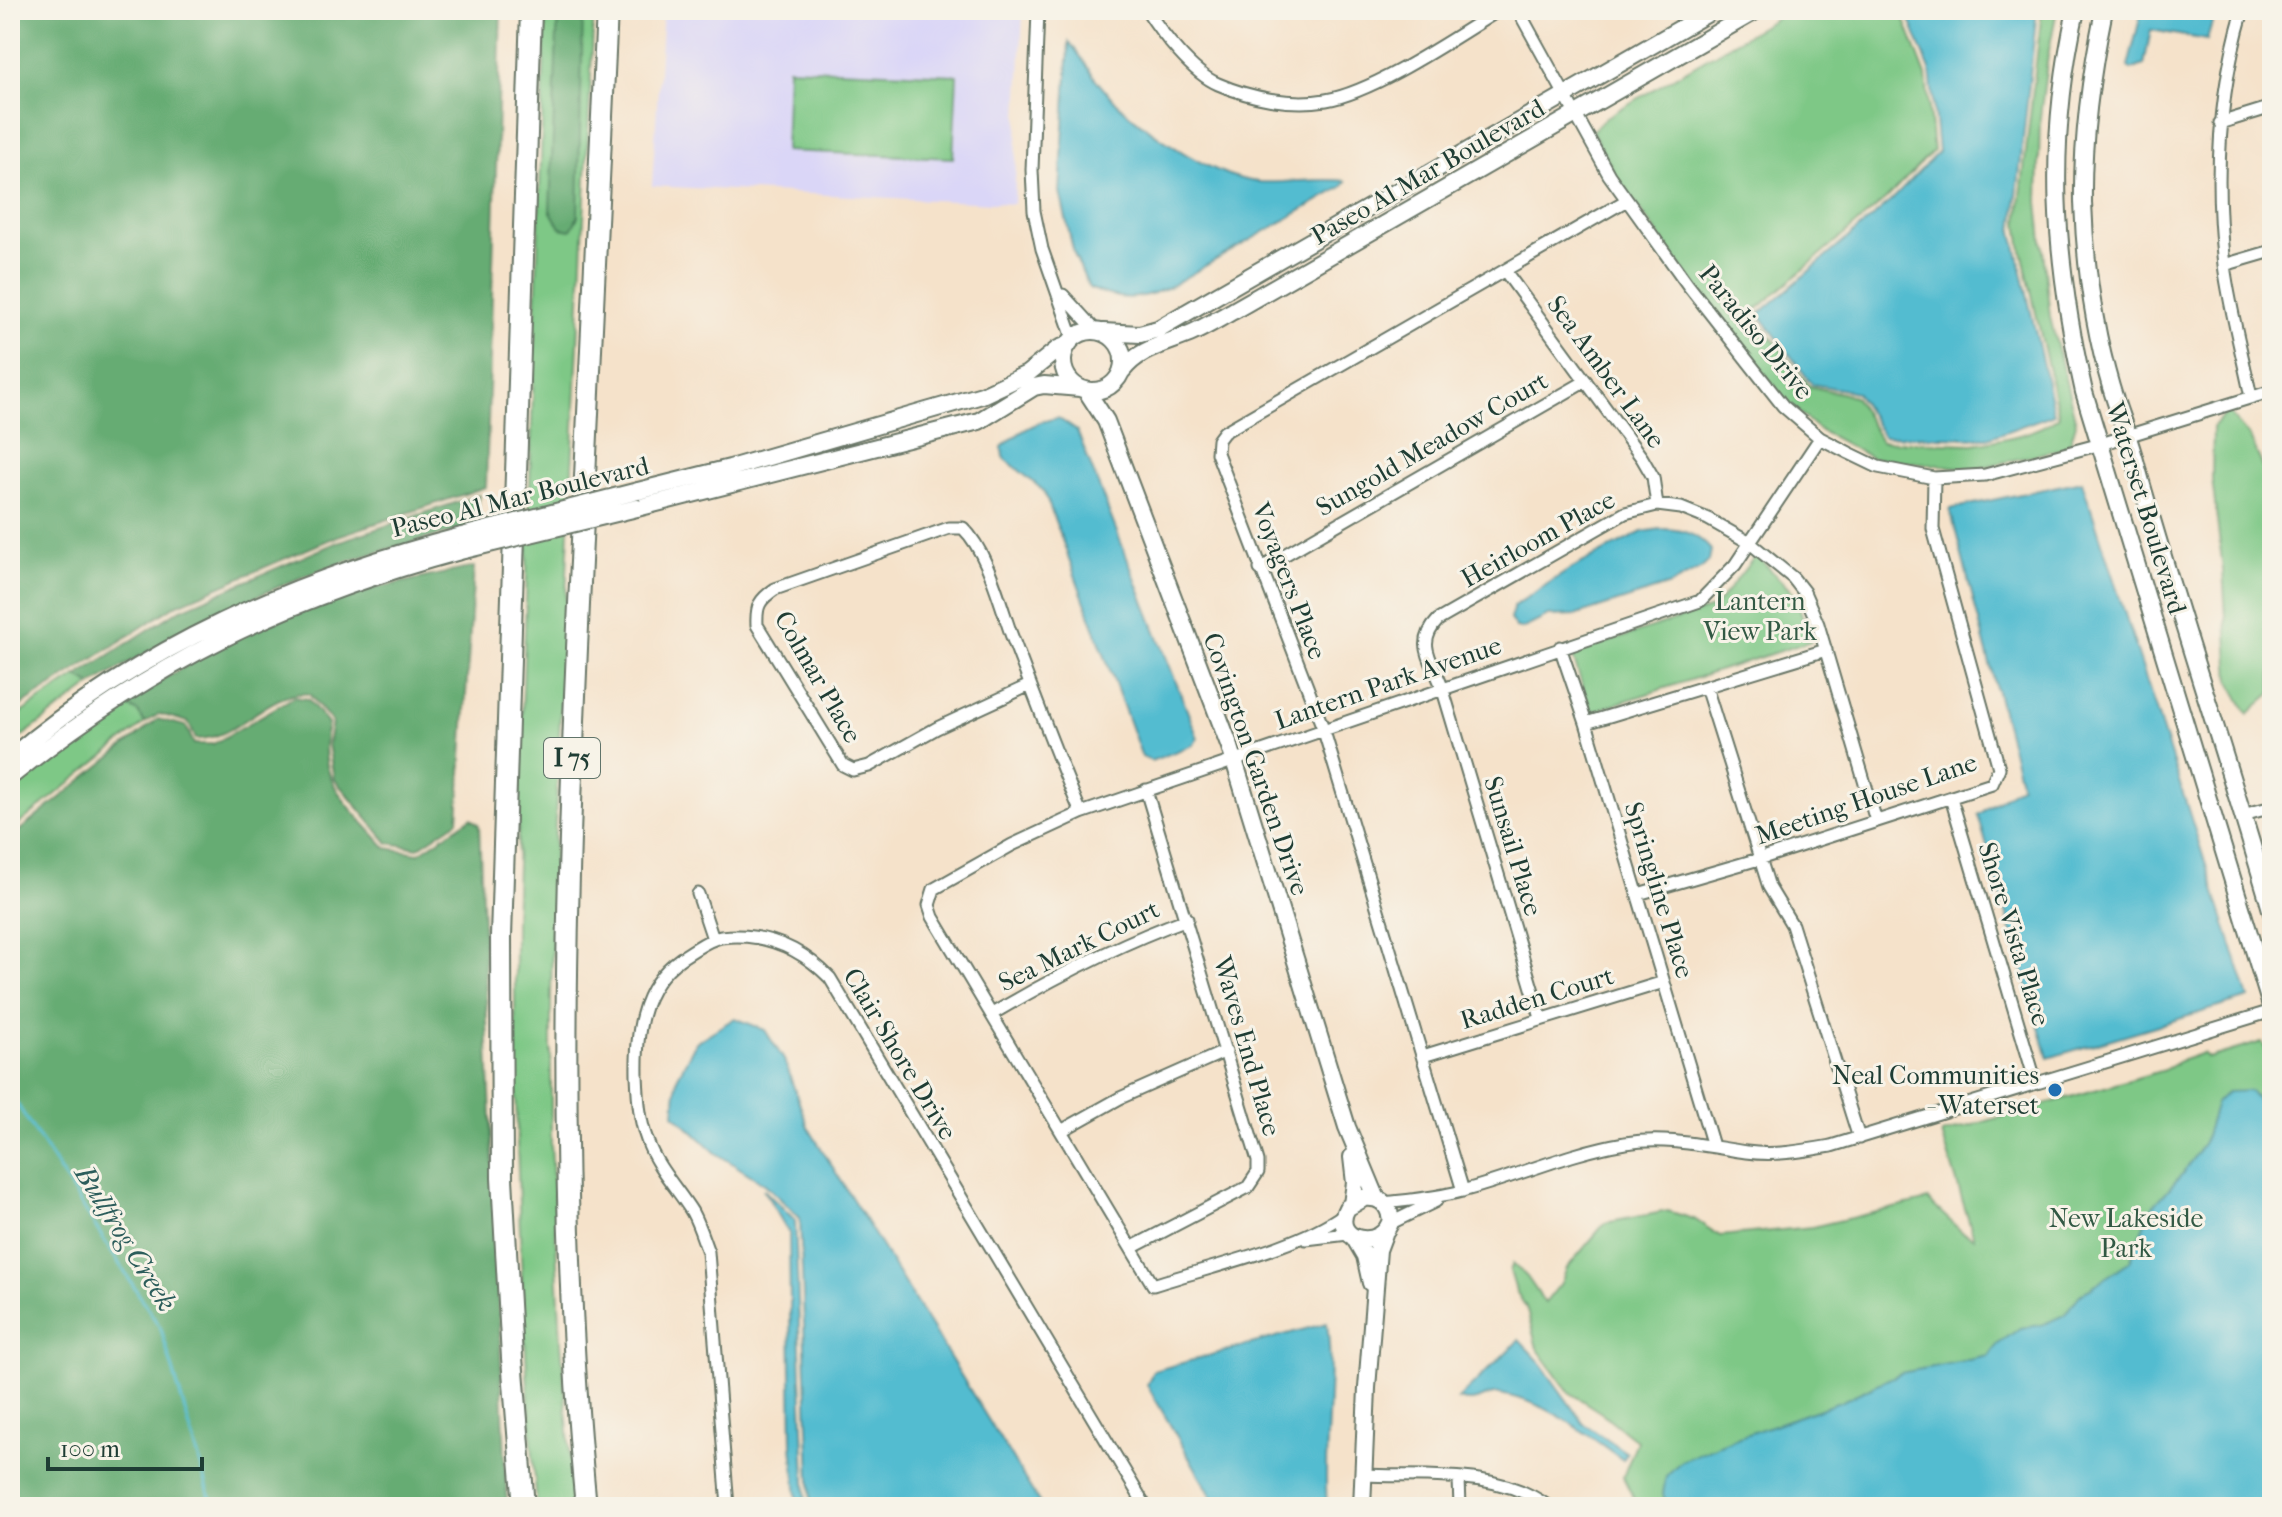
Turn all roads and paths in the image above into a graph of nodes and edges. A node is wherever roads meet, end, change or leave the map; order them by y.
1 (531, 10) edge
2 (607, 10) edge
3 (1038, 10) edge
4 (1147, 10) edge
5 (1499, 10) edge
6 (1518, 10) edge
7 (1713, 10) edge
8 (1757, 10) edge
9 (2076, 10) edge
10 (2104, 10) edge
11 (2243, 10) edge
12 (1567, 95) junction
13 (2272, 107) edge
14 (1577, 114) junction
15 (2220, 123) junction
16 (1627, 200) junction
17 (2272, 251) edge
18 (2224, 265) junction
19 (1505, 271) junction
20 (1057, 288) junction
21 (1100, 332) junction
22 (1071, 342) junction
23 (1118, 377) junction
24 (1586, 381) junction
25 (1083, 389) junction
26 (2272, 391) edge
27 (2251, 397) junction
28 (1106, 421) junction
29 (2128, 436) junction
30 (1820, 438) junction
31 (2101, 444) junction
32 (1934, 478) junction
33 (1657, 505) junction
34 (1750, 543) junction
35 (435, 550) junction
36 (1260, 569) junction
37 (1560, 647) junction
38 (1826, 650) junction
39 (1030, 685) junction
40 (1442, 687) junction
41 (1706, 687) junction
42 (1586, 723) junction
43 (1323, 728) junction
44 (10, 758) edge
45 (1234, 759) junction
46 (10, 777) edge
47 (1146, 790) junction
48 (1951, 798) junction
49 (2272, 807) edge
50 (1081, 813) junction
51 (2243, 815) junction
52 (1876, 821) junction
53 (1759, 859) junction
54 (698, 894) dead end
55 (1638, 894) junction
56 (2272, 913) edge
57 (1187, 919) junction
58 (713, 939) junction
59 (1664, 982) junction
60 (2272, 1010) edge
61 (992, 1014) junction
62 (1541, 1018) junction
63 (1226, 1051) junction
64 (1423, 1056) junction
65 (2036, 1083) junction
66 (1347, 1127) junction
67 (1061, 1131) junction
68 (1859, 1138) junction
69 (1713, 1146) junction
70 (1457, 1192) junction
71 (1380, 1201) junction
72 (1348, 1209) junction
73 (1387, 1228) junction
74 (1351, 1237) junction
75 (1289, 1242) junction
76 (1131, 1248) junction
77 (1375, 1308) junction
78 (1363, 1475) junction
79 (1459, 1479) junction
80 (524, 1507) edge
81 (586, 1507) edge
82 (728, 1507) edge
83 (1146, 1507) edge
84 (1362, 1507) edge
85 (1460, 1507) edge
86 (1549, 1507) edge

1 - 80 highway, I 75
2 - 81 highway, I 75
3 - 20 street
4 - 5 street
6 - 12 street, Paradiso Drive
7 - 12 main road, Paseo Al Mar Boulevard
8 - 14 main road, Paseo Al Mar Boulevard
9 - 31 main road, Waterset Boulevard
10 - 29 main road, Waterset Boulevard
11 - 15 street
12 - 14 street, Paradiso Drive
12 - 21 main road, Paseo Al Mar Boulevard
13 - 15 street
14 - 16 street, Paradiso Drive
14 - 23 main road, Paseo Al Mar Boulevard
15 - 18 street
16 - 19 street, Voyagers Place
16 - 30 street, Paradiso Drive
17 - 18 street
18 - 27 street
19 - 24 street, Sea Amber Lane
19 - 36 street, Voyagers Place
20 - 21 street
20 - 22 street
21 - 22 main road
21 - 23 main road
22 - 25 main road
22 - 35 main road, Paseo Al Mar Boulevard, bridge
23 - 25 main road
23 - 28 main road
24 - 33 street, Sea Amber Lane
24 - 36 street, Sungold Meadow Court
25 - 28 main road, Covington Garden Drive
25 - 35 main road, Paseo Al Mar Boulevard, bridge
26 - 27 street, Paradiso Drive
27 - 29 street, Paradiso Drive
28 - 45 main road, Covington Garden Drive
29 - 31 street, Paradiso Drive
29 - 51 main road, Waterset Boulevard
30 - 32 street, Paradiso Drive
30 - 34 street, Lantern Park Avenue
31 - 32 street, Paradiso Drive
31 - 60 main road, Waterset Boulevard
32 - 48 street, Meeting House Lane
33 - 34 street, Heirloom Place
33 - 40 street, Heirloom Place
34 - 37 street, Lantern Park Avenue
34 - 38 street, Heirloom Place
35 - 44 main road, Paseo Al Mar Boulevard
35 - 46 main road, Paseo Al Mar Boulevard
36 - 43 street, Voyagers Place
37 - 40 street, Lantern Park Avenue
37 - 42 street, Springline Place
38 - 41 street
38 - 52 street, Heirloom Place
39 - 39 street, Colmar Place
39 - 50 street, Colmar Place
40 - 43 street, Lantern Park Avenue
40 - 62 street, Sunsail Place
41 - 42 street
41 - 53 street
42 - 55 street, Springline Place
43 - 45 street, Lantern Park Avenue
43 - 64 street, Voyagers Place
45 - 47 street, Lantern Park Avenue
45 - 66 main road, Covington Garden Drive
47 - 50 street, Lantern Park Avenue
47 - 57 street, Waves End Place
48 - 52 street, Meeting House Lane
48 - 65 street, Shore Vista Place
49 - 51 street
50 - 61 street, Lantern Park Avenue
51 - 56 main road, Waterset Boulevard
52 - 53 street, Meeting House Lane
53 - 55 street, Meeting House Lane
53 - 68 street
54 - 58 street
55 - 59 street, Springline Place
57 - 61 street, Sea Mark Court
57 - 63 street, Waves End Place
58 - 82 street, Clair Shore Drive
58 - 83 street, Clair Shore Drive
59 - 62 street, Radden Court
59 - 69 street, Springline Place
60 - 65 street
61 - 67 street, Lantern Park Avenue
62 - 64 street, Radden Court
63 - 67 street
63 - 76 street, Waves End Place
64 - 70 street, Voyagers Place
65 - 68 street
66 - 71 main road, Covington Garden Drive
66 - 72 main road, Covington Garden Drive
67 - 76 street, Lantern Park Avenue
68 - 69 street
69 - 70 street
70 - 71 street
70 - 73 street
71 - 72 main road
71 - 73 main road, Covington Garden Drive
72 - 74 main road, Covington Garden Drive
72 - 75 street
73 - 74 main road
73 - 77 main road, Covington Garden Drive
74 - 75 street
74 - 77 main road, Covington Garden Drive
75 - 76 street, Lantern Park Avenue
77 - 78 main road, Covington Garden Drive
78 - 79 street
78 - 84 main road, Covington Garden Drive
79 - 85 street
79 - 86 street

